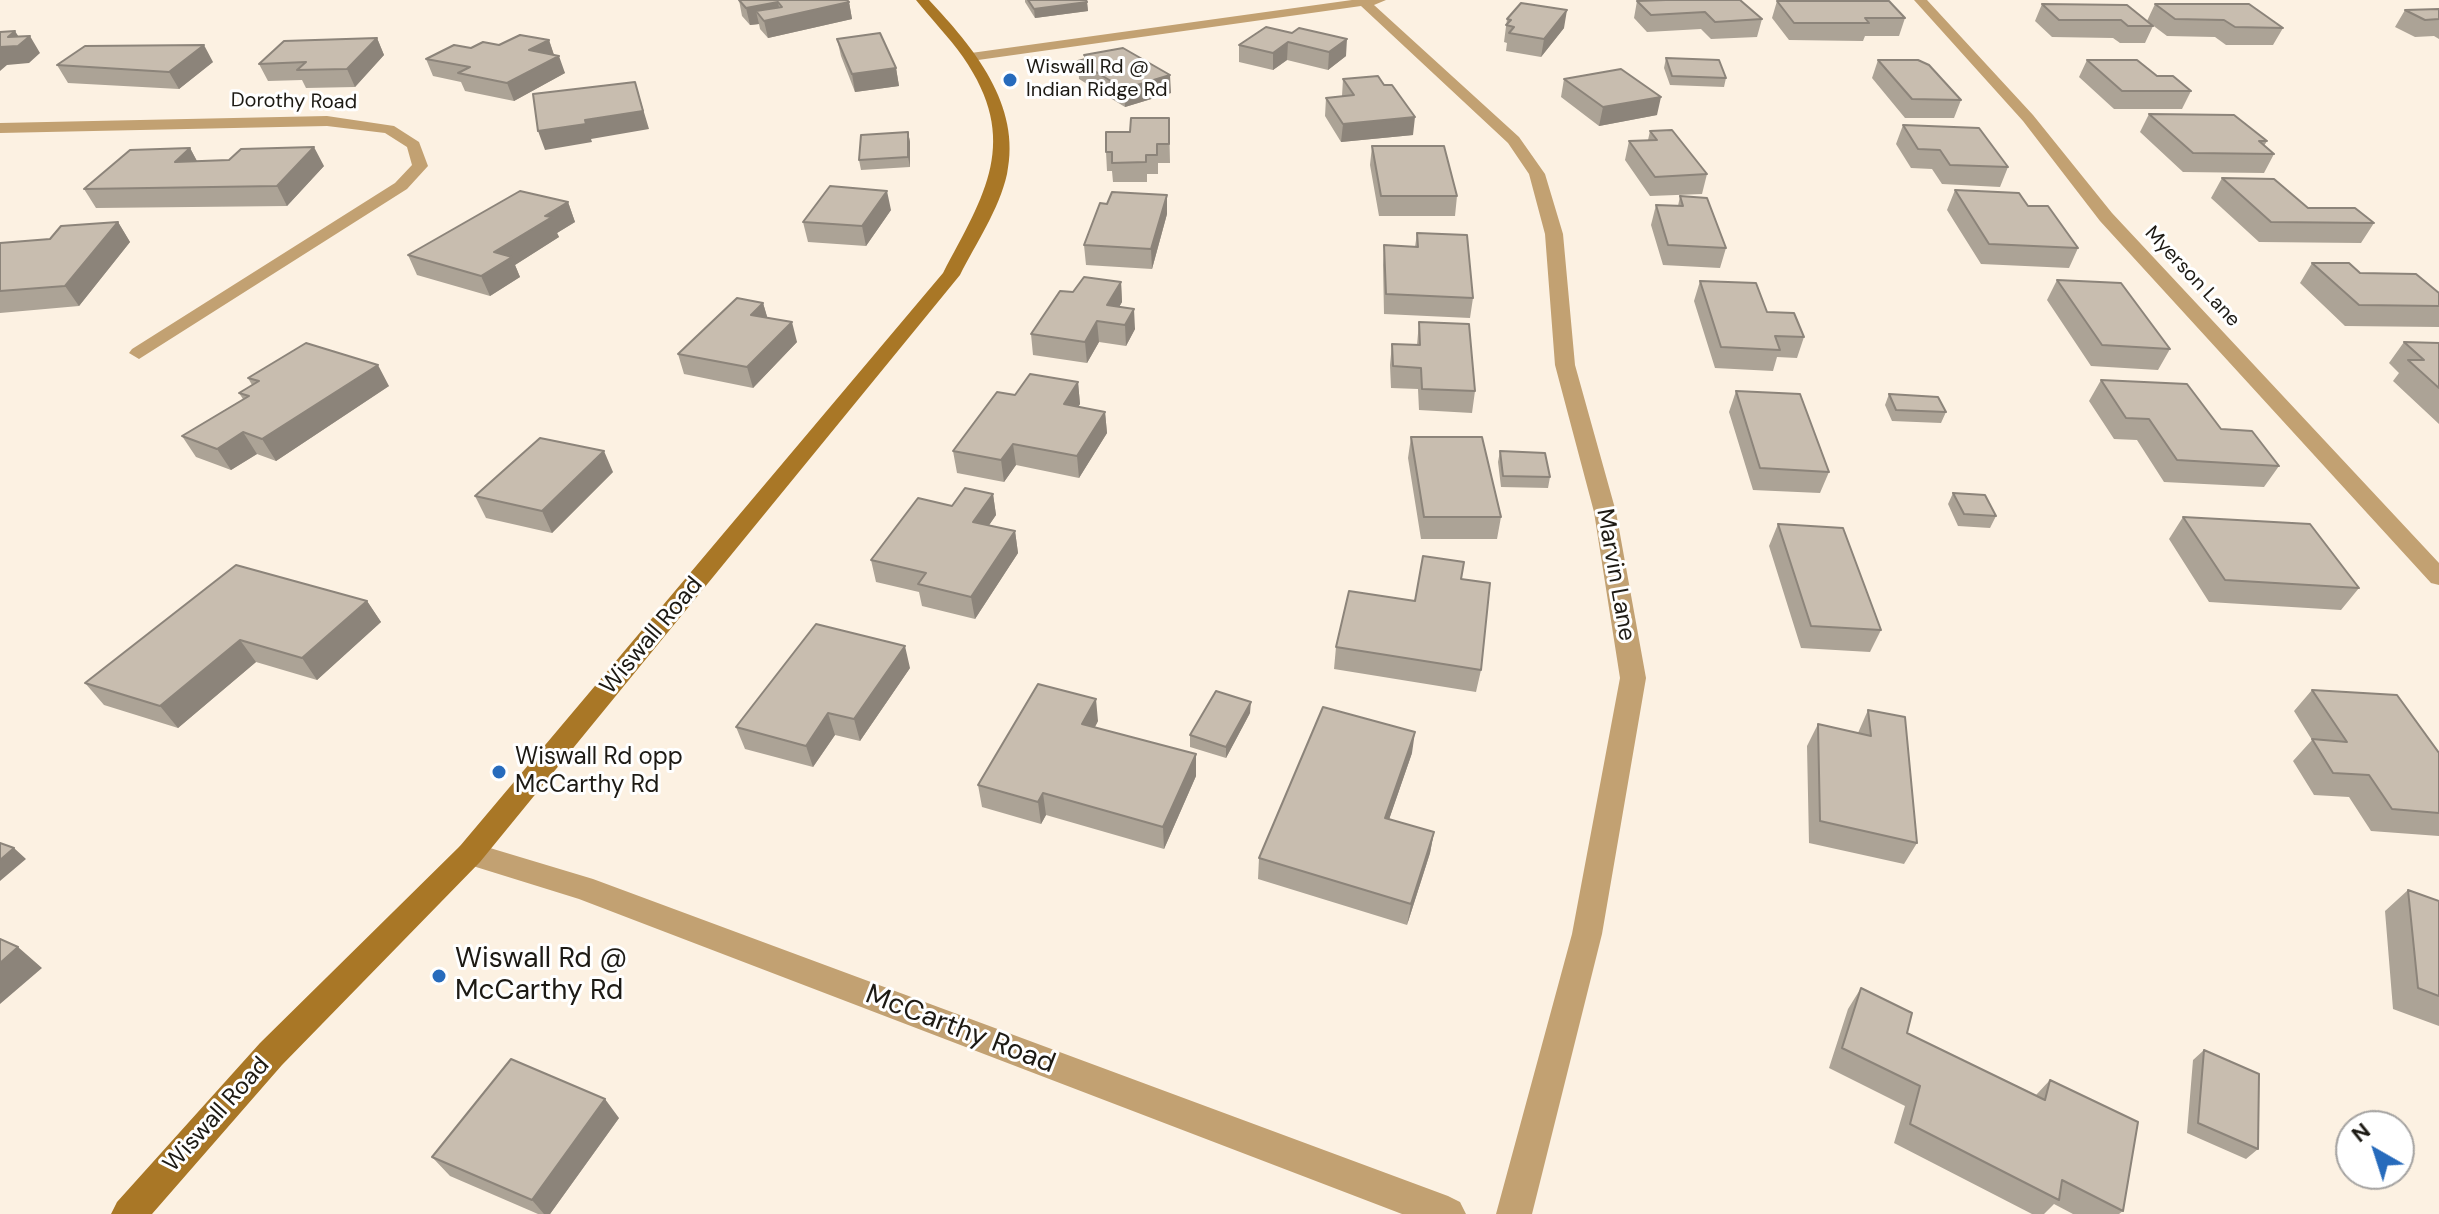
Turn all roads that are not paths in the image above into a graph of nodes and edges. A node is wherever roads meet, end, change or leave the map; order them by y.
1 (922, 0) edge
2 (1920, 0) edge
3 (1373, 1) edge
4 (971, 57) junction
5 (0, 128) edge
6 (139, 353) dead end
7 (2439, 577) edge
8 (470, 854) junction
9 (129, 1214) edge
10 (1448, 1214) edge
11 (1514, 1214) edge

1 - 4 street, Wiswall Road
2 - 7 street, Myerson Lane
3 - 4 street
3 - 11 street, Marvin Lane
4 - 8 street, Wiswall Road
5 - 6 street, Dorothy Road
8 - 9 street, Wiswall Road
8 - 10 street, McCarthy Road

